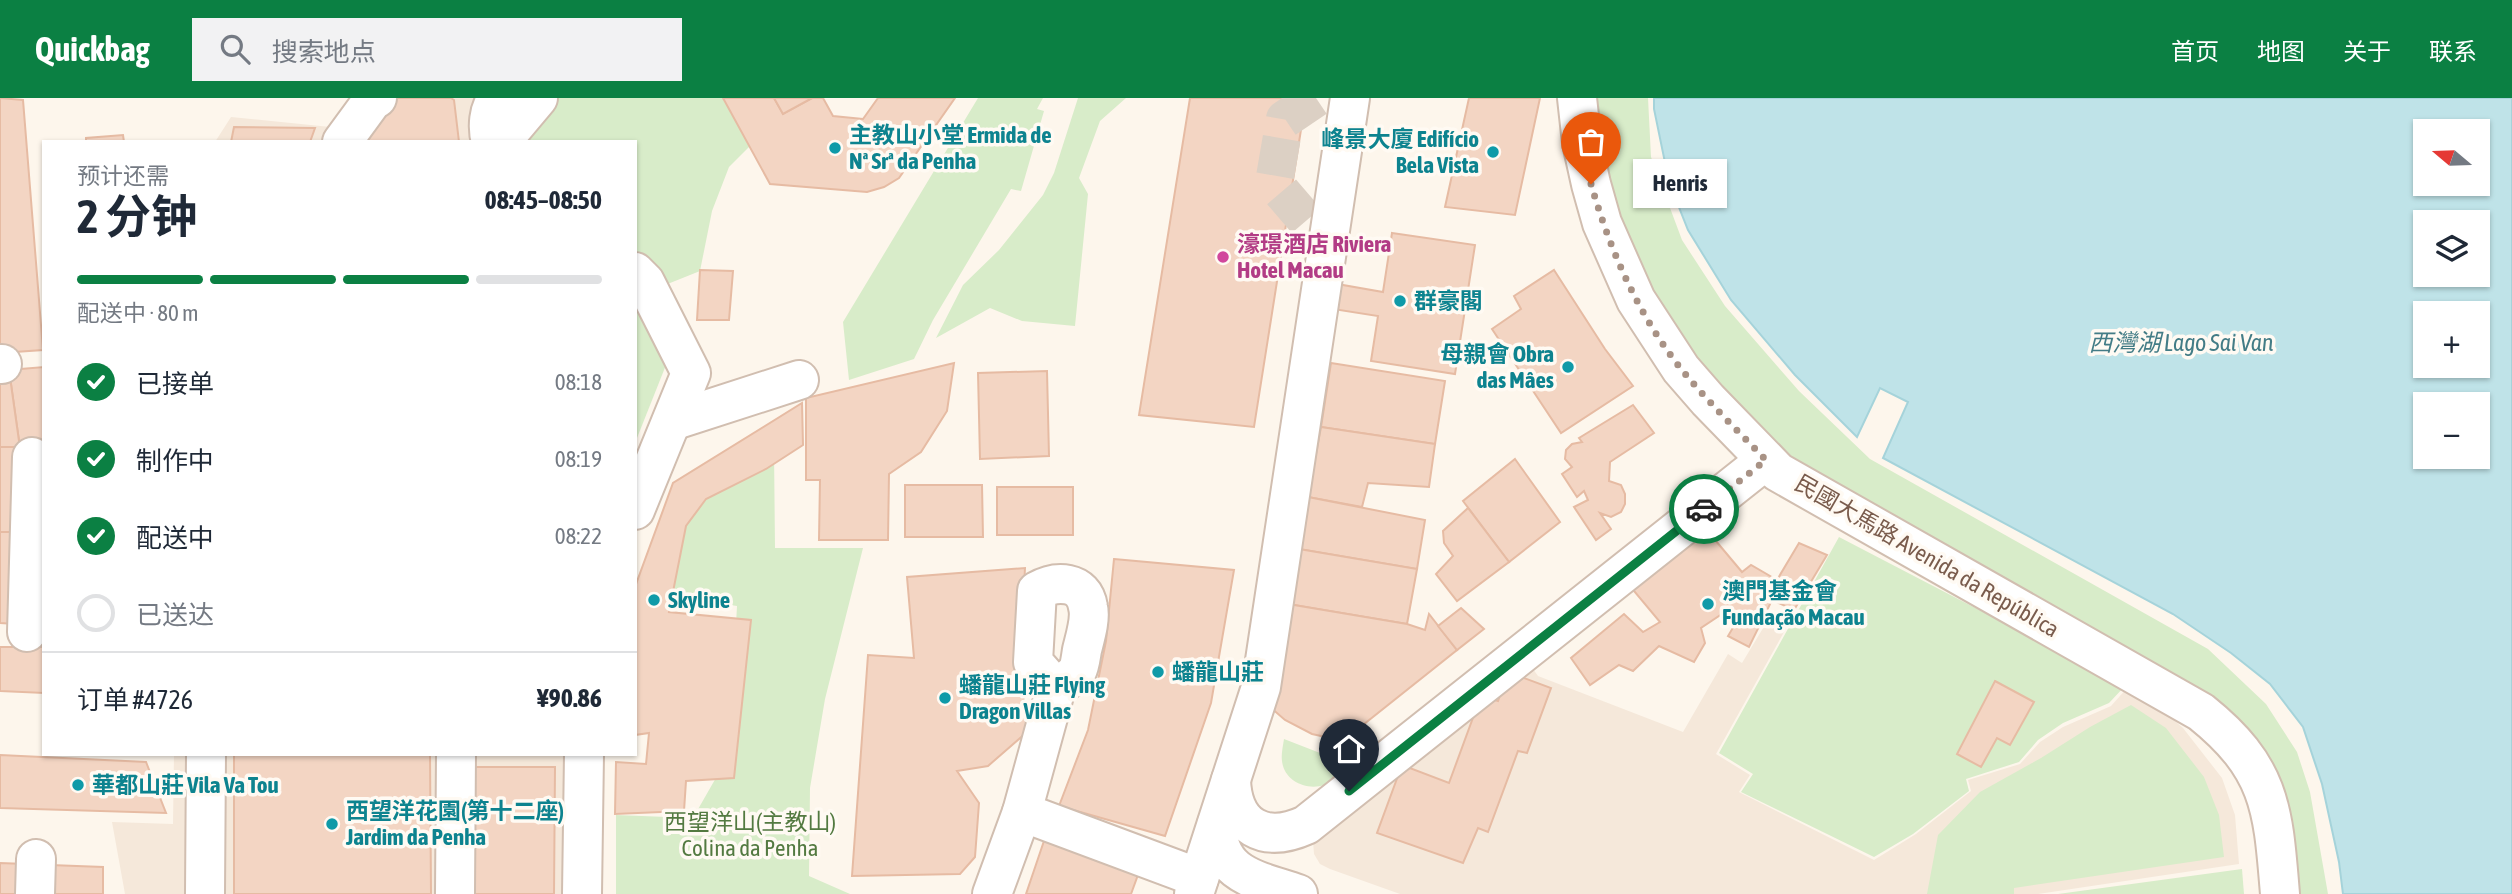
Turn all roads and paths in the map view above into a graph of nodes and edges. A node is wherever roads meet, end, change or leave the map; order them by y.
1 (377, 98) edge
2 (498, 98) edge
3 (538, 98) edge
4 (1350, 98) edge
5 (1577, 98) edge
6 (344, 140) edge
7 (490, 140) edge
8 (503, 140) edge
9 (637, 274) edge
10 (799, 380) dead end
11 (672, 421) junction
12 (32, 457) dead end
13 (1766, 460) junction
14 (637, 505) edge
15 (24, 632) edge
16 (1056, 688) dead end
17 (206, 756) edge
18 (456, 756) edge
19 (584, 756) edge
20 (1231, 780) junction
21 (1022, 812) junction
22 (1290, 830) junction
23 (1206, 861) edge
24 (205, 894) edge
25 (455, 894) edge
26 (582, 894) edge
27 (992, 894) edge
28 (1298, 894) edge
29 (1311, 894) edge
30 (2280, 894) edge

1 - 6 street
2 - 7 street
3 - 8 street
4 - 20 street
5 - 13 street, 民國大馬路 Avenida da República
9 - 11 street
10 - 11 street
11 - 14 street
12 - 15 street
13 - 22 street
13 - 30 street, 民國大馬路 Avenida da República
16 - 21 street
17 - 24 street
18 - 25 street
19 - 26 street
20 - 22 street
20 - 23 street
21 - 23 street
21 - 27 street
22 - 23 street
22 - 29 street
23 - 28 street

